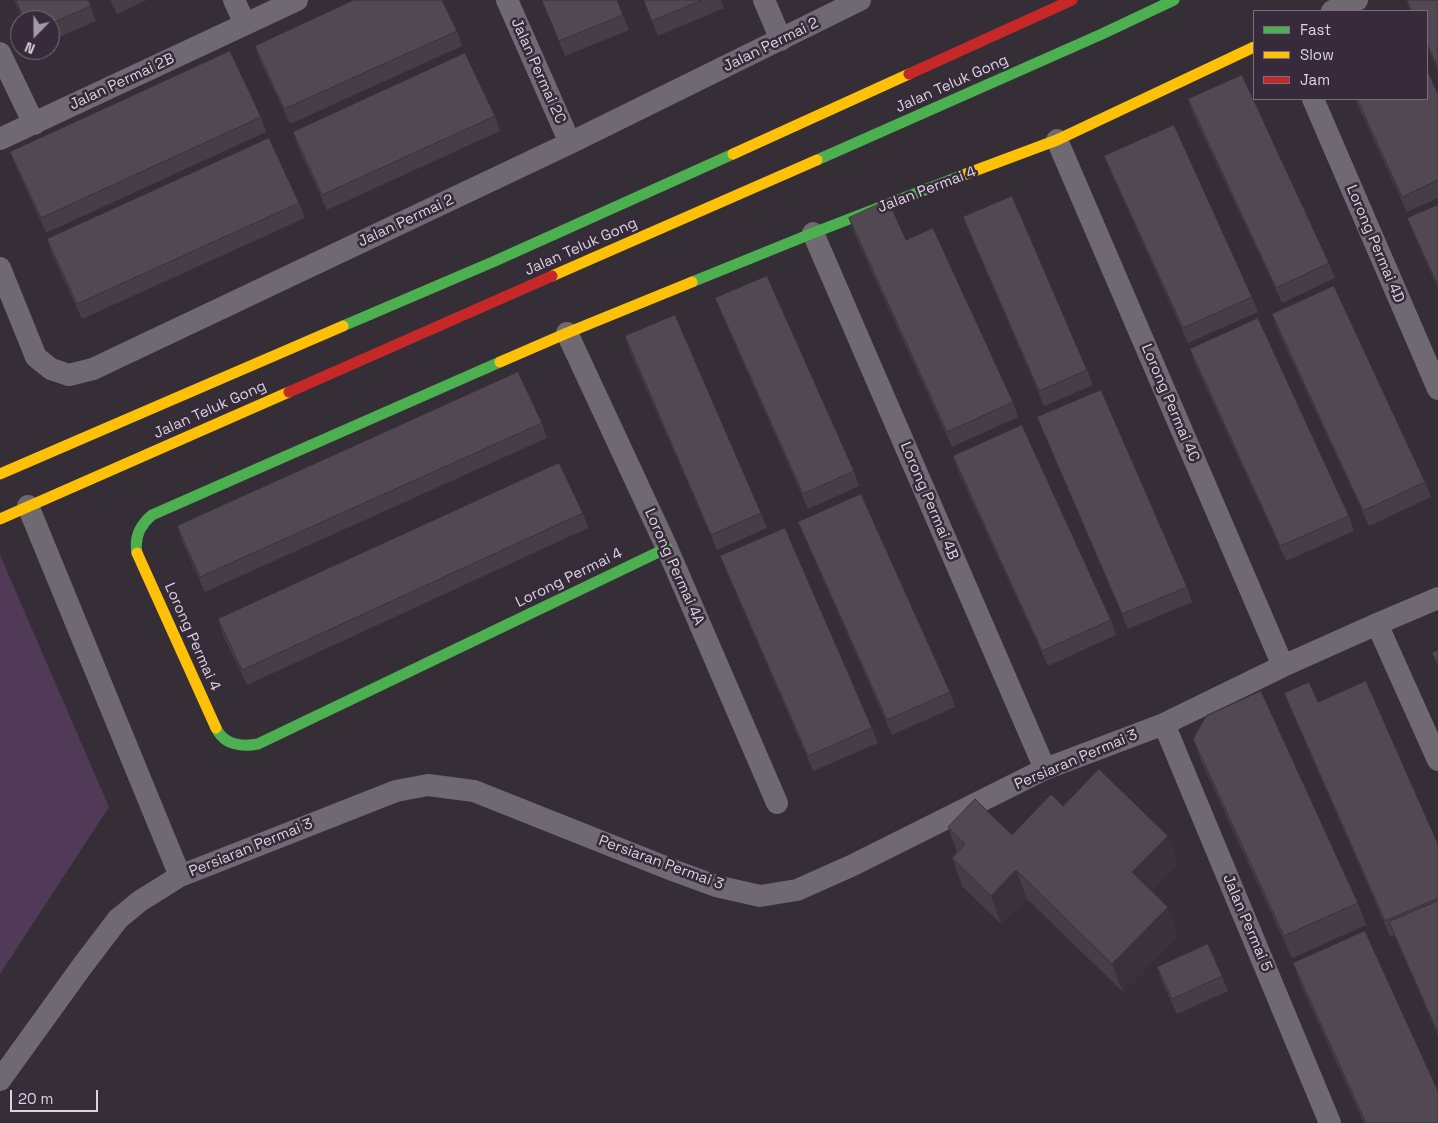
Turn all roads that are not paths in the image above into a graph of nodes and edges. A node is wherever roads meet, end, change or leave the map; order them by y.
1 (234, 0) edge
2 (297, 0) edge
3 (507, 0) edge
4 (764, 0) edge
5 (860, 0) edge
6 (1072, 0) edge
7 (1174, 0) edge
8 (1357, 0) edge
9 (1334, 10) edge
10 (244, 24) junction
11 (781, 40) junction
12 (1253, 47) edge
13 (0, 53) edge
14 (1313, 100) edge
15 (34, 124) junction
16 (0, 139) edge
17 (1057, 140) junction
18 (570, 143) junction
19 (813, 233) junction
20 (0, 268) edge
21 (567, 334) junction
22 (1438, 389) edge
23 (2, 467) edge
24 (28, 506) junction
25 (0, 519) edge
26 (667, 548) junction
27 (1438, 598) edge
28 (1377, 624) junction
29 (1283, 666) junction
30 (1164, 724) junction
31 (1438, 760) edge
32 (1045, 770) junction
33 (777, 803) dead end
34 (180, 876) junction
35 (0, 1080) edge
36 (1330, 1123) edge

1 - 10 street
2 - 10 street, Jalan Permai 2B
3 - 18 street, Jalan Permai 2C
4 - 11 street
5 - 11 street, Jalan Permai 2
6 - 23 main road, Jalan Teluk Gong
7 - 24 main road, Jalan Teluk Gong
8 - 9 street
10 - 15 street, Jalan Permai 2B
11 - 18 street, Jalan Permai 2
12 - 17 main road, Jalan Permai 4
13 - 15 street
14 - 22 street, Lorong Permai 4D
15 - 16 street, Jalan Permai 2B
17 - 19 main road, Jalan Permai 4
17 - 29 street, Lorong Permai 4C
18 - 20 street, Jalan Permai 2
19 - 21 main road, Jalan Permai 4
19 - 32 street, Lorong Permai 4B
21 - 26 street, Lorong Permai 4A
21 - 26 main road, Lorong Permai 4
24 - 25 main road, Jalan Teluk Gong
24 - 34 street
26 - 33 street, Lorong Permai 4A
27 - 28 street, Persiaran Permai 3
28 - 29 street, Persiaran Permai 3
28 - 31 street
29 - 30 street, Persiaran Permai 3
30 - 32 street, Persiaran Permai 3
30 - 36 street, Jalan Permai 5
32 - 34 street, Persiaran Permai 3
34 - 35 street, Persiaran Permai 3

